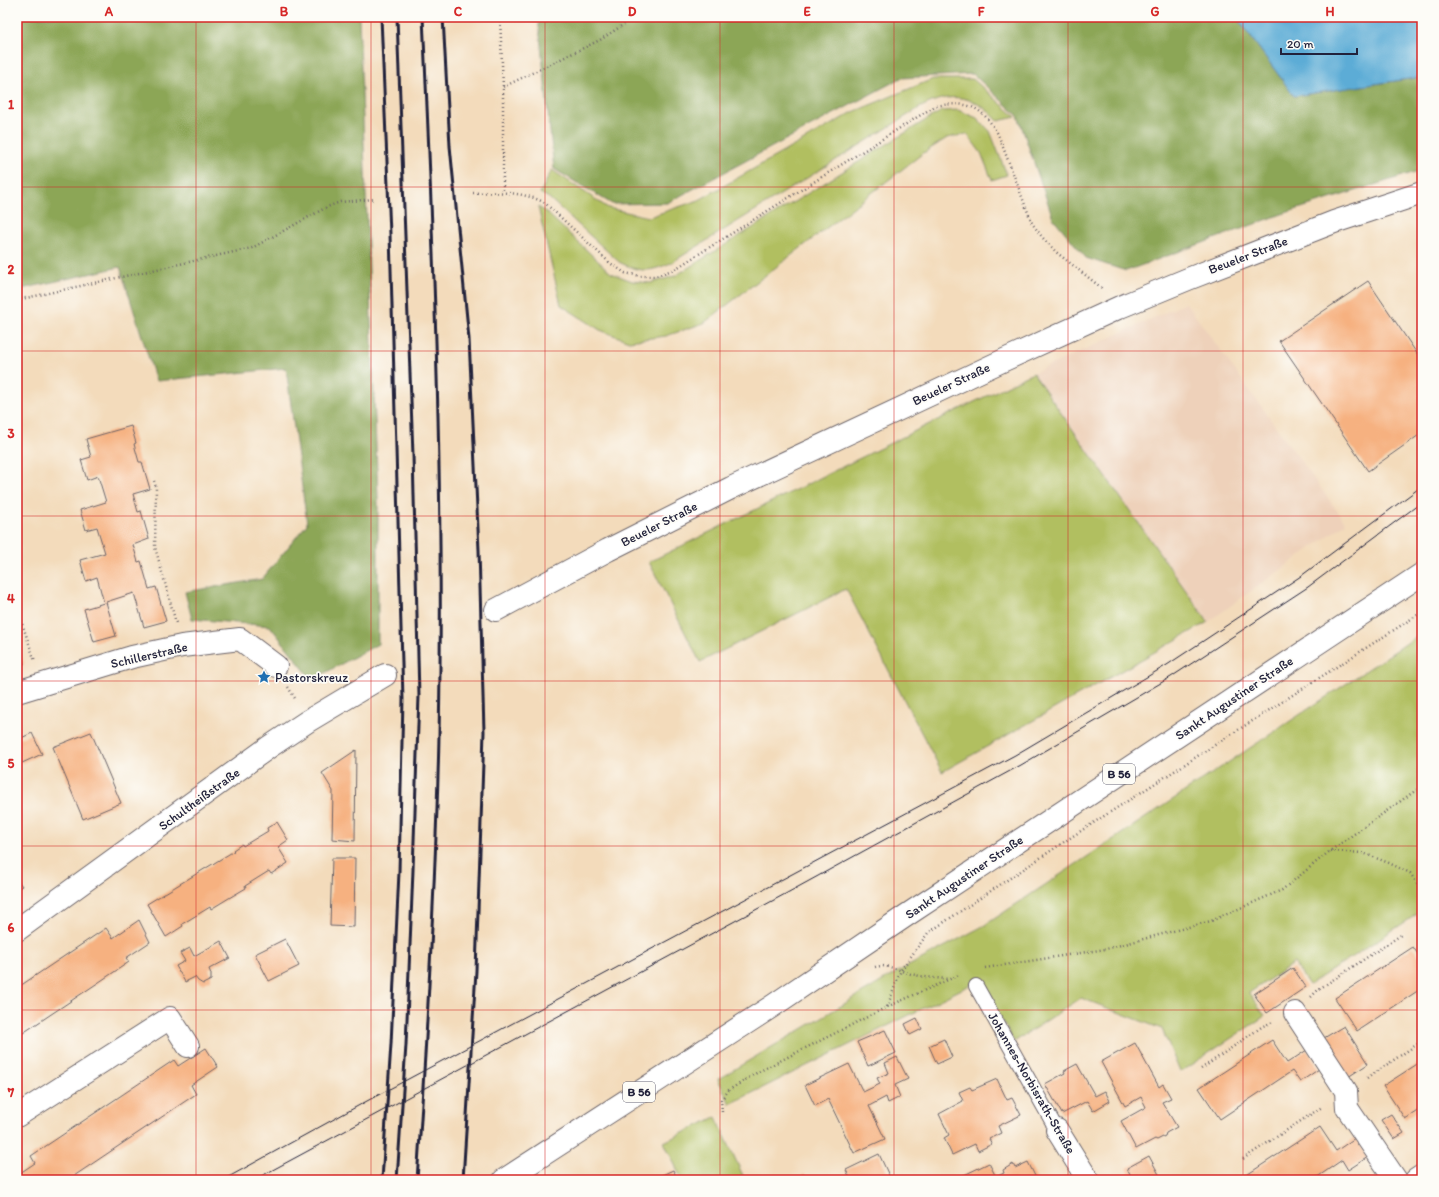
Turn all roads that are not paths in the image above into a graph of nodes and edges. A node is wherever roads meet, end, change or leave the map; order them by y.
1 (1422, 193) edge
2 (1422, 574) edge
3 (496, 610) dead end
4 (276, 666) road end
5 (385, 675) dead end
6 (17, 692) edge
7 (17, 930) edge
8 (976, 986) dead end
9 (1295, 1013) road end
10 (188, 1046) dead end
11 (17, 1116) edge
12 (1057, 1130) joint
13 (1422, 1176) edge
14 (506, 1179) edge
15 (1088, 1180) edge
16 (1396, 1180) edge
17 (1416, 1180) edge

1 - 3 street, Beueler Straße
2 - 14 street, Sankt Augustiner Straße / B 56
4 - 6 street, Schillerstraße
5 - 7 street, Schultheißstraße
8 - 12 lane, Johannes-Norbisrath-Straße
9 - 16 street
10 - 11 street
12 - 15 street, Johannes-Norbisrath-Straße
13 - 17 street

